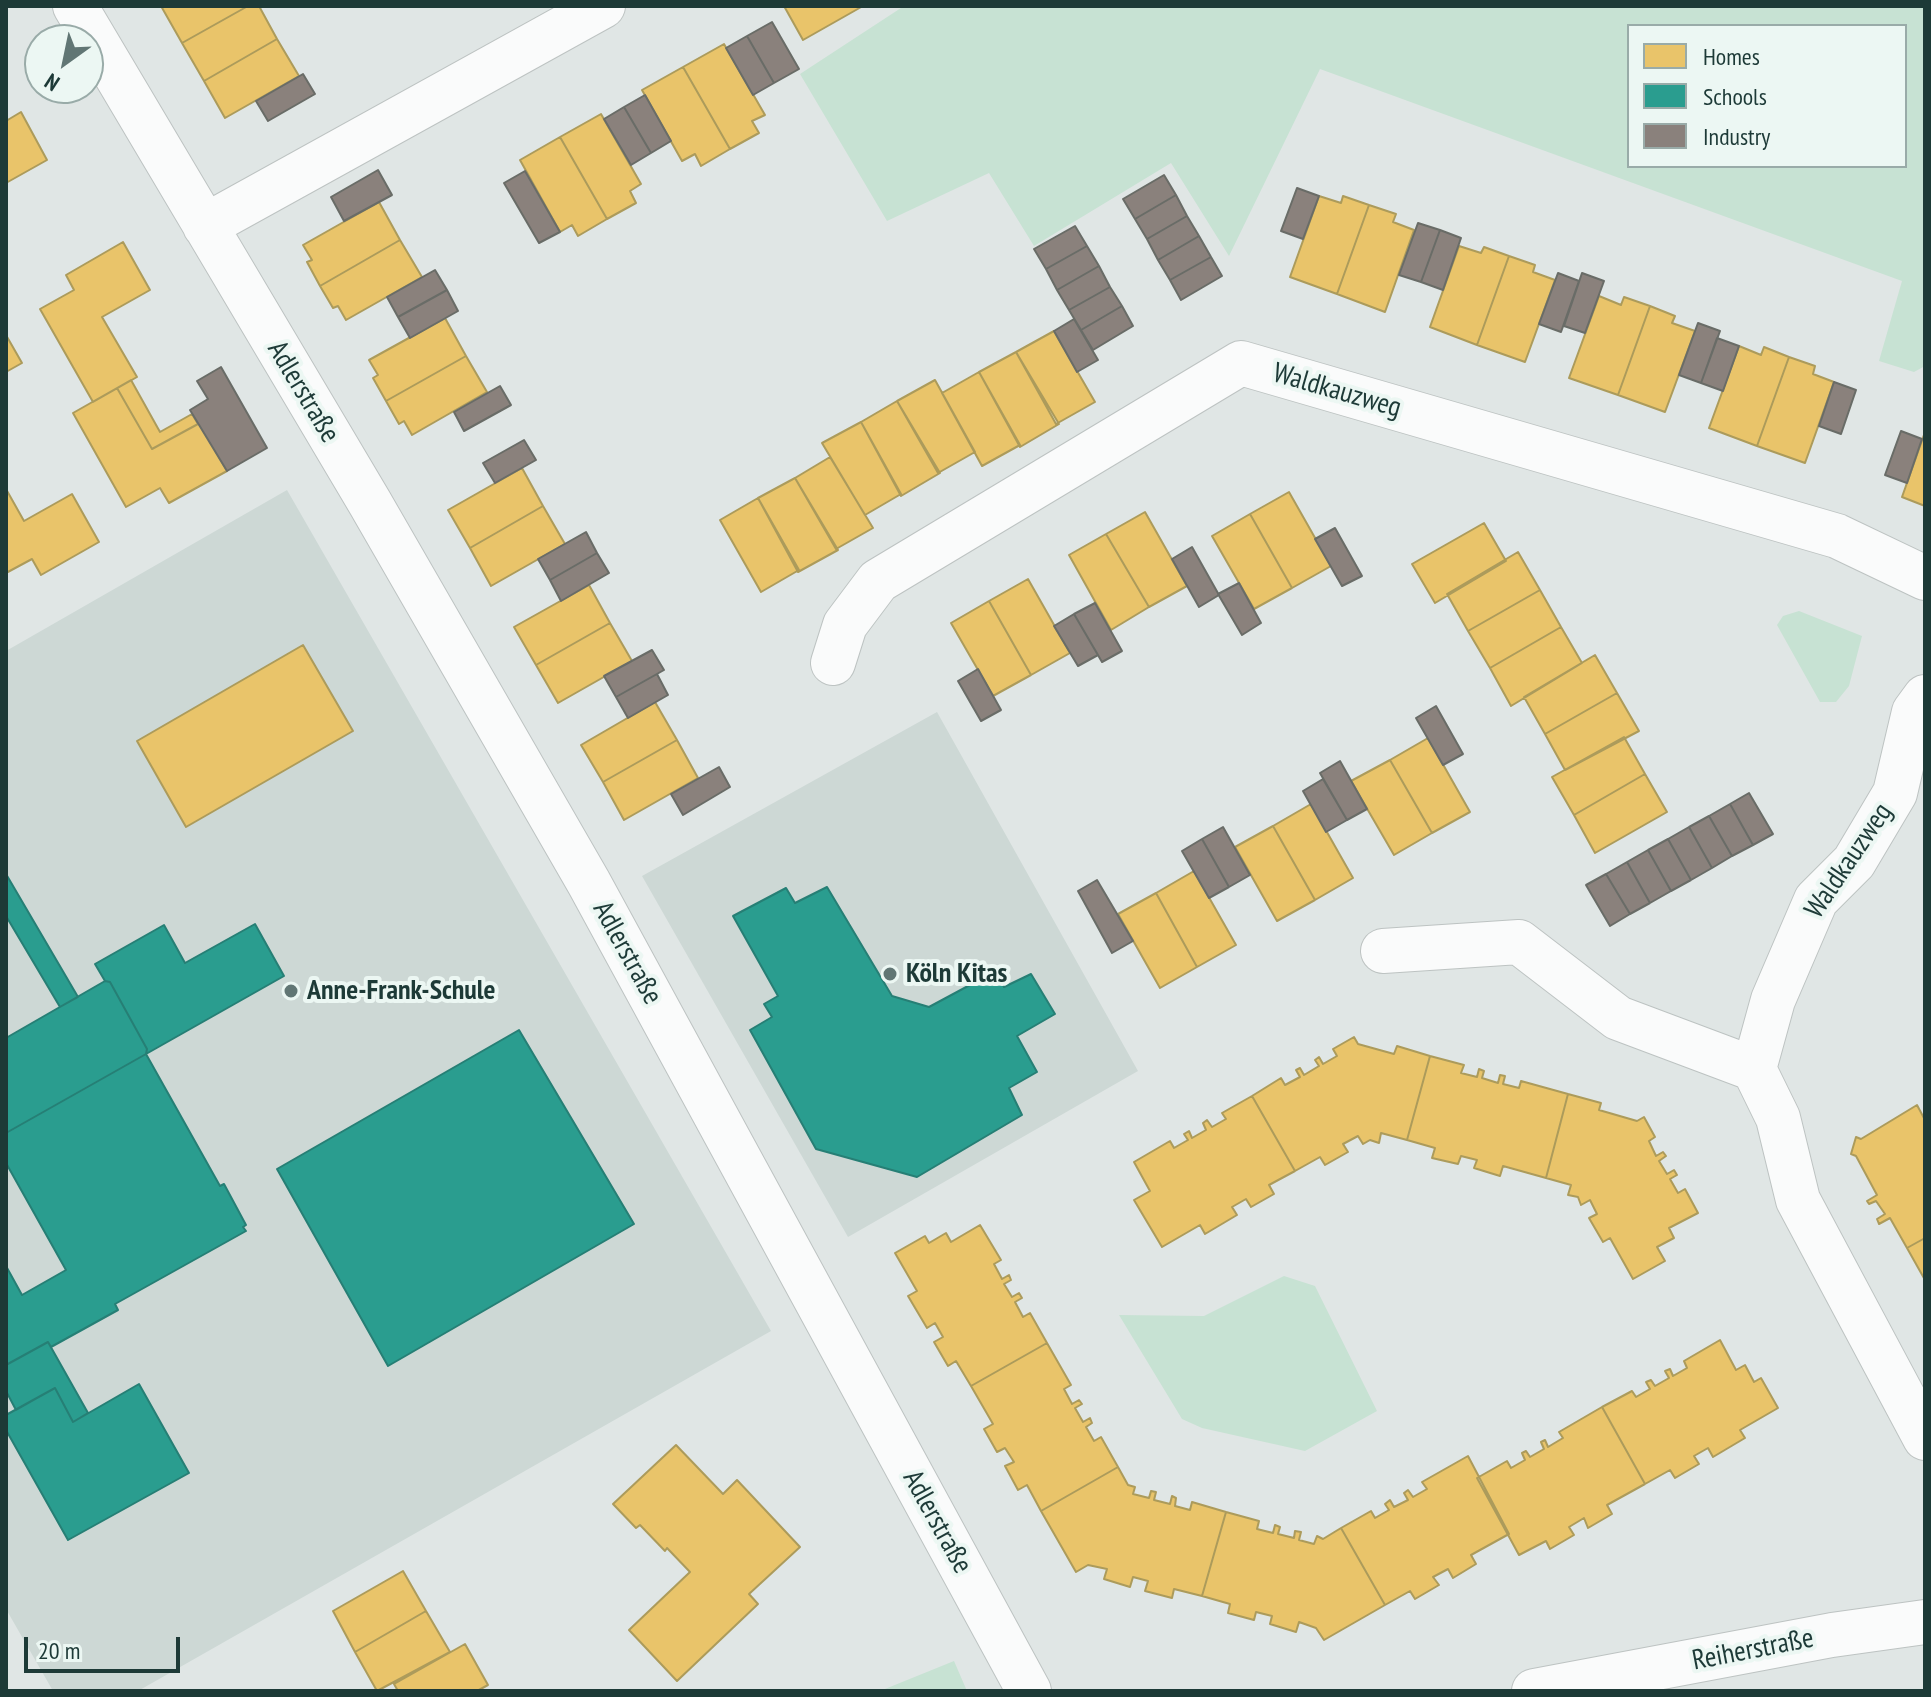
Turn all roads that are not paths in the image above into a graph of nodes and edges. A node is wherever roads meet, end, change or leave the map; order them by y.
1 (75, 6) edge
2 (603, 6) edge
3 (205, 226) junction
4 (1925, 578) edge
5 (833, 663) dead end
6 (1925, 697) edge
7 (1383, 951) dead end
8 (1754, 1069) junction
9 (1925, 1438) edge
10 (1925, 1622) edge
11 (1029, 1691) edge
12 (1534, 1691) edge

1 - 3 street, Adlerstraße
2 - 3 street
3 - 11 street, Adlerstraße
4 - 5 street, Waldkauzweg
6 - 8 street, Waldkauzweg
7 - 8 street
8 - 9 street
10 - 12 street, Reiherstraße

